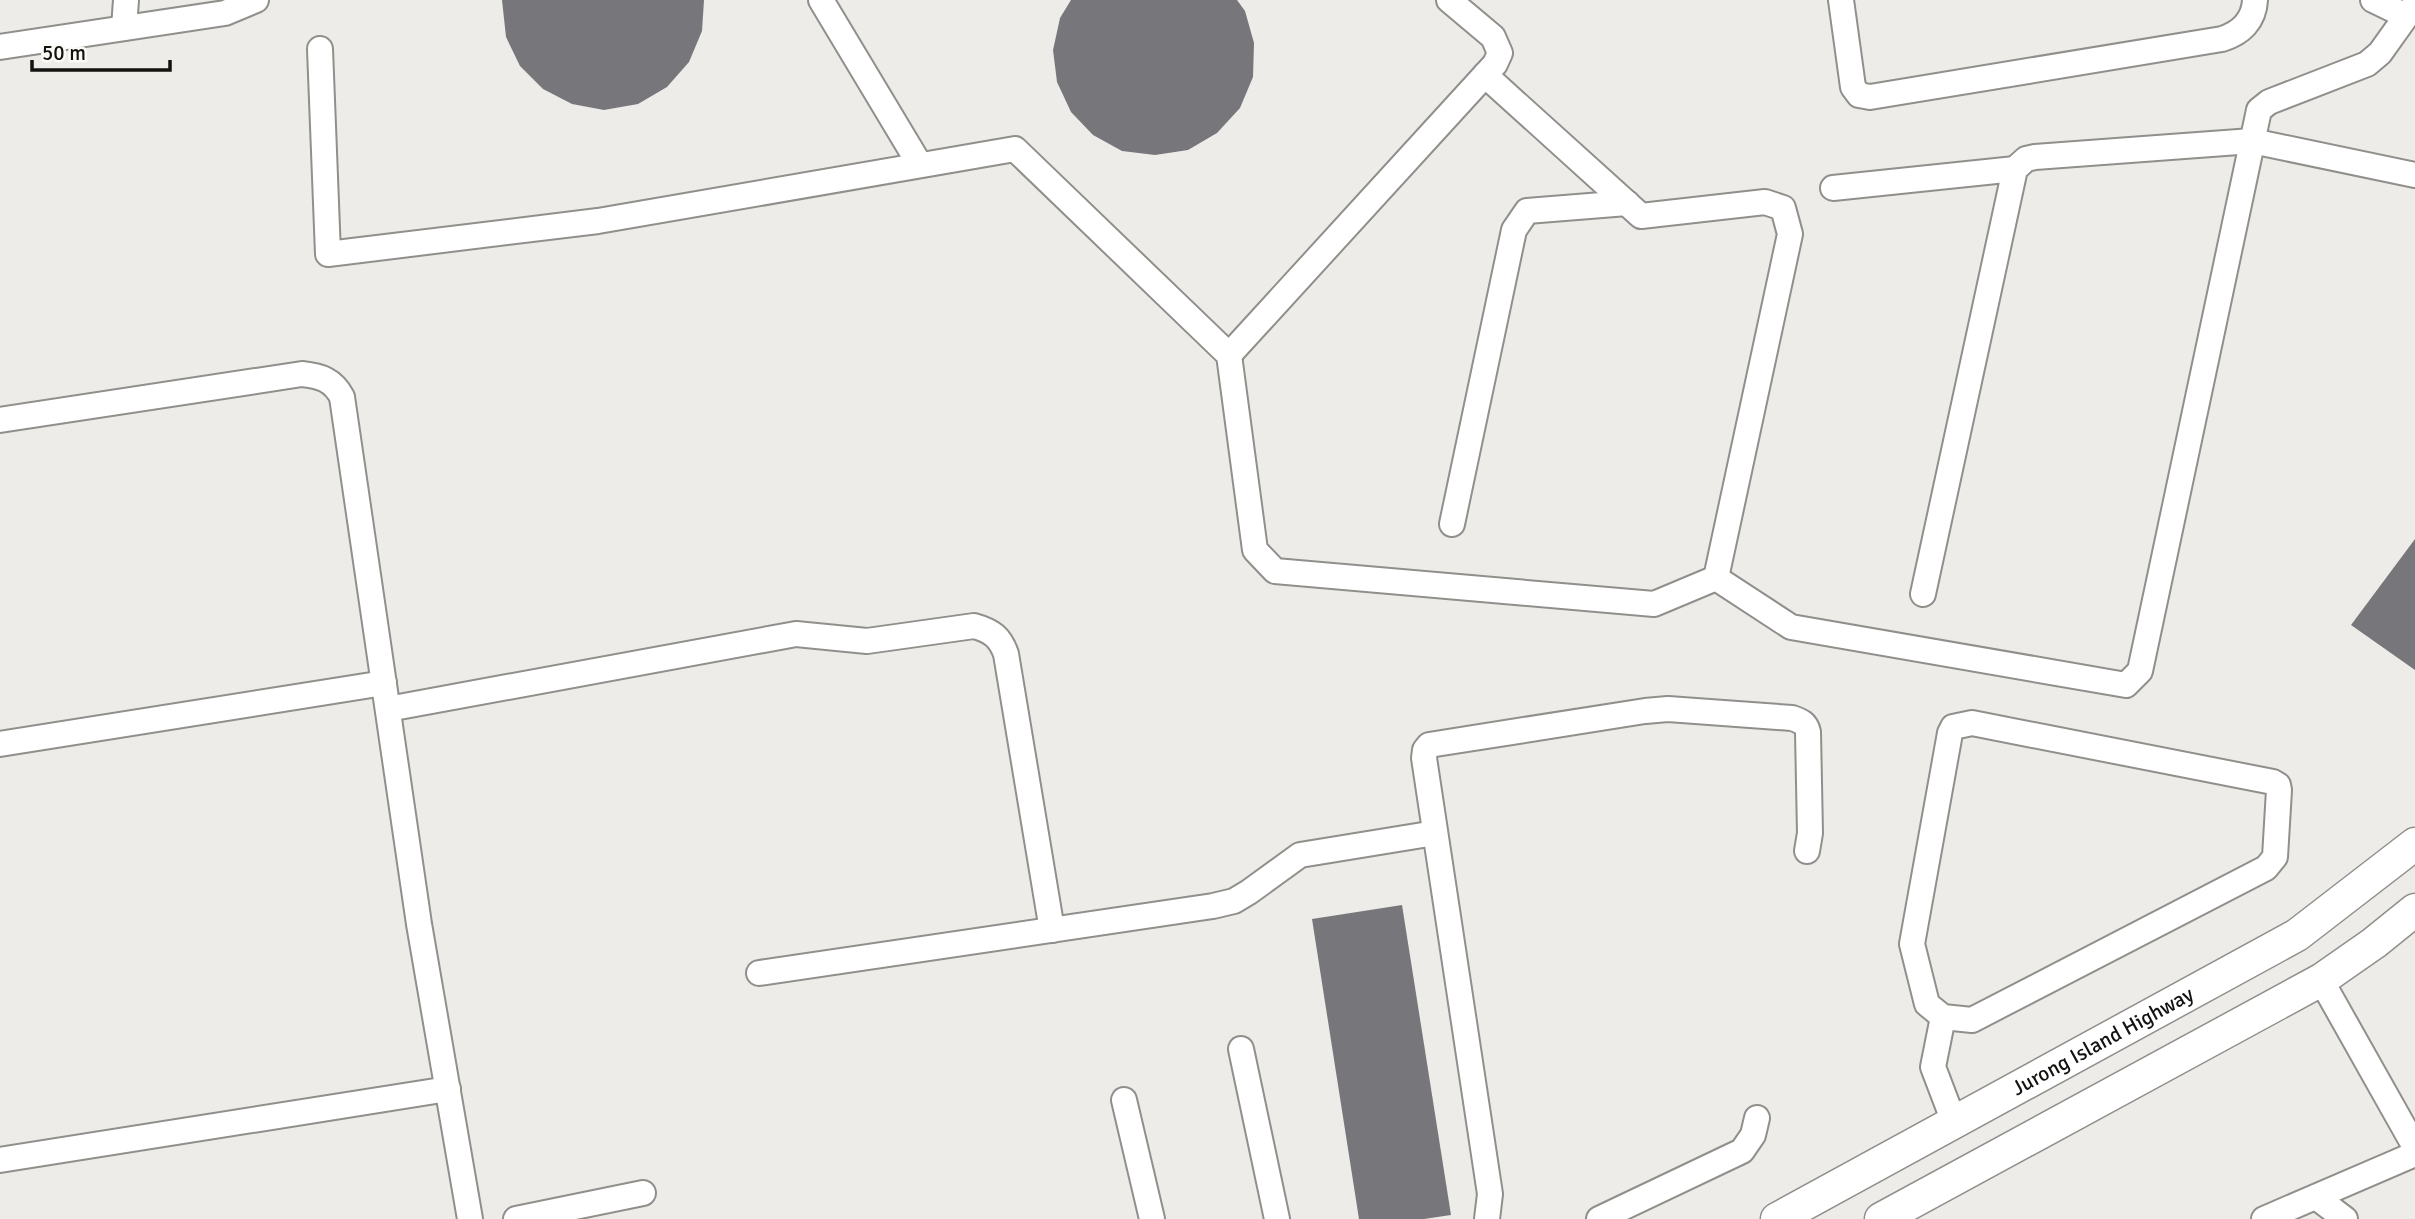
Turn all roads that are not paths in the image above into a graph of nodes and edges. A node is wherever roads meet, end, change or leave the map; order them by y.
1 (126, 0) edge
2 (256, 0) edge
3 (821, 0) edge
4 (1449, 0) edge
5 (1841, 0) edge
6 (2255, 0) edge
7 (2374, 0) edge
8 (2411, 10) edge
9 (124, 28) junction
10 (0, 47) edge
11 (320, 49) dead end
12 (1485, 75) junction
13 (2252, 141) junction
14 (920, 165) junction
15 (2015, 169) junction
16 (2411, 171) edge
17 (1833, 188) dead end
18 (1627, 203) junction
19 (1229, 355) junction
20 (0, 420) edge
21 (1452, 524) dead end
22 (1716, 578) junction
23 (1923, 594) dead end
24 (384, 682) junction
25 (388, 709) junction
26 (0, 744) edge
27 (1435, 833) junction
28 (2415, 844) edge
29 (1807, 851) dead end
30 (2415, 910) edge
31 (1052, 930) junction
32 (759, 973) dead end
33 (2321, 980) junction
34 (1943, 1017) junction
35 (1241, 1049) dead end
36 (448, 1089) junction
37 (1124, 1100) dead end
38 (1757, 1118) dead end
39 (1954, 1122) junction
40 (2415, 1147) edge
41 (2415, 1154) edge
42 (0, 1160) edge
43 (643, 1193) dead end
44 (2316, 1198) junction
45 (470, 1219) edge
46 (516, 1219) edge
47 (1152, 1219) edge
48 (1277, 1219) edge
49 (1487, 1219) edge
50 (1599, 1219) edge
51 (1777, 1219) edge
52 (1881, 1219) edge
53 (2264, 1219) edge
54 (2345, 1219) edge

1 - 9 lane
2 - 9 lane
3 - 14 lane
4 - 12 lane
5 - 6 lane
7 - 8 lane
8 - 13 lane
9 - 10 lane
11 - 14 lane
12 - 18 lane
12 - 19 lane
13 - 15 lane
13 - 16 lane
13 - 22 lane
14 - 19 lane
15 - 17 lane
15 - 23 lane
18 - 21 lane
18 - 22 lane
19 - 22 lane
20 - 24 lane
24 - 25 lane
24 - 26 lane
25 - 31 lane
25 - 36 lane
27 - 29 lane
27 - 31 lane
27 - 49 lane
28 - 39 main road, Jurong Island Highway
30 - 33 main road
31 - 32 lane
33 - 40 lane
33 - 52 main road
34 - 34 lane
34 - 39 lane
35 - 48 lane
36 - 42 lane
36 - 45 lane
37 - 47 lane
38 - 50 lane
39 - 51 main road, Jurong Island Highway
41 - 44 lane
43 - 46 lane
44 - 53 lane
44 - 54 lane

